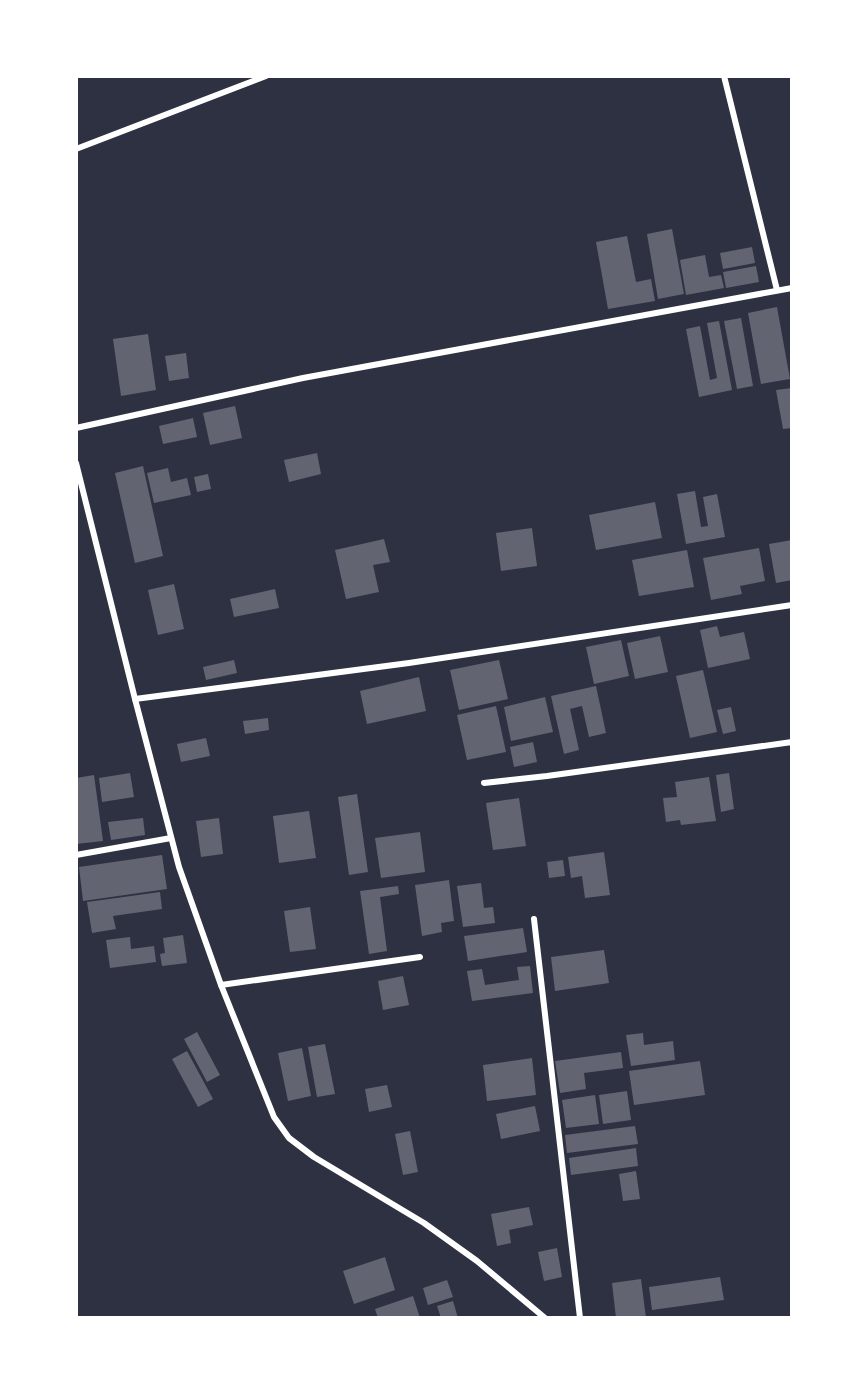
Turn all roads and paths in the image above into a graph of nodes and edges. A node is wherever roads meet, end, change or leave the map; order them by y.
1 (266, 76) edge
2 (724, 76) edge
3 (76, 149) edge
4 (792, 288) edge
5 (777, 290) junction
6 (76, 428) edge
7 (76, 464) edge
8 (792, 605) edge
9 (135, 699) junction
10 (792, 742) edge
11 (484, 783) dead end
12 (171, 838) junction
13 (76, 855) edge
14 (534, 919) dead end
15 (420, 957) dead end
16 (221, 985) junction
17 (545, 1317) edge
18 (580, 1317) edge

1 - 3 street
2 - 5 street
4 - 5 street
5 - 6 street
7 - 9 street
8 - 9 street
9 - 12 street
10 - 11 street
12 - 13 street
12 - 16 street
14 - 18 street
15 - 16 street
16 - 17 street

